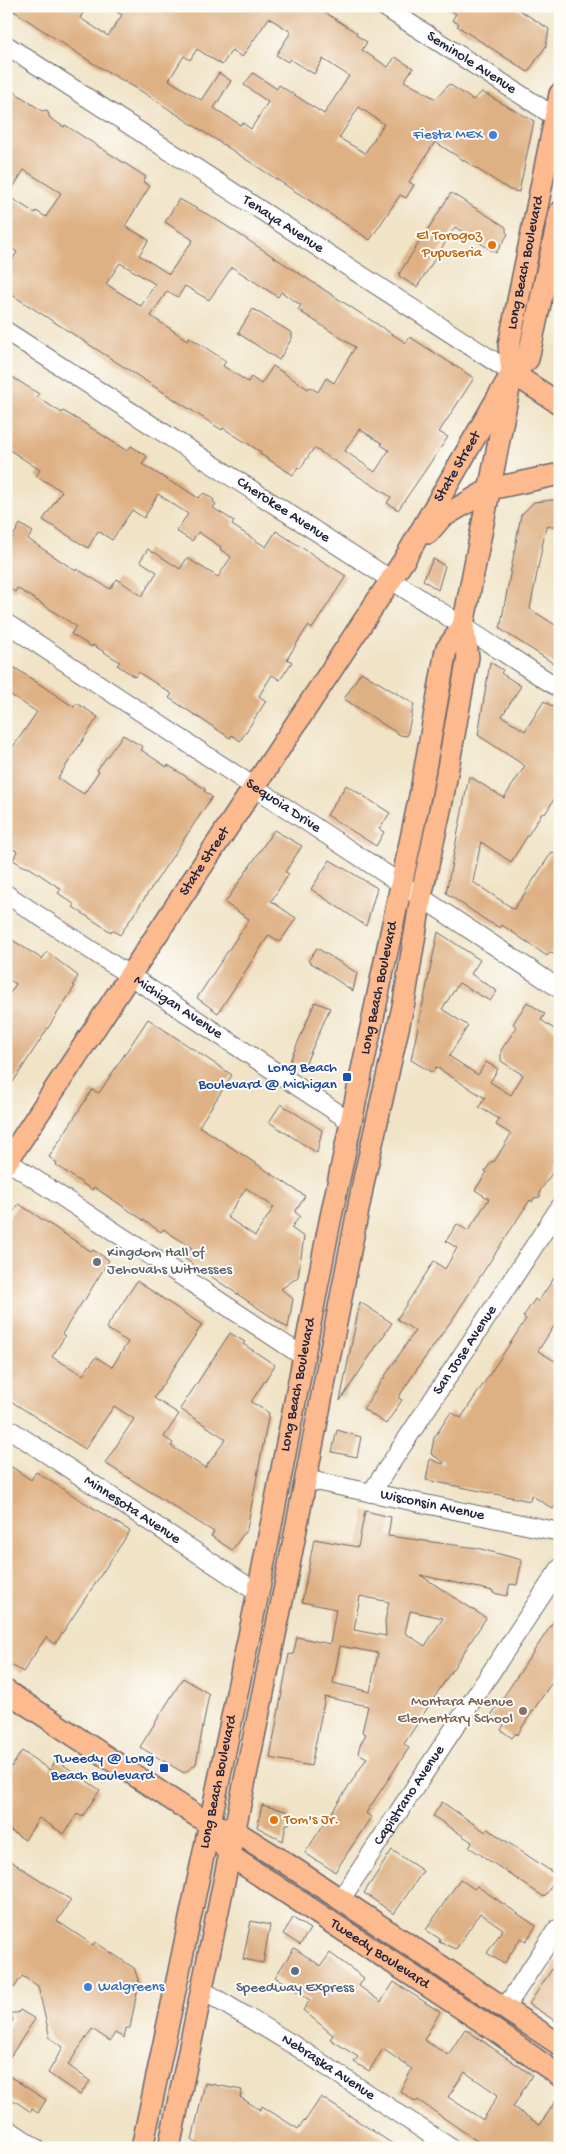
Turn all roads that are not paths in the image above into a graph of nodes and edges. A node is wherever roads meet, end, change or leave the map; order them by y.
1 (383, 6) edge
2 (6, 45) edge
3 (560, 94) edge
4 (557, 118) edge
5 (560, 212) edge
6 (6, 331) edge
7 (512, 373) junction
8 (560, 404) edge
9 (560, 474) edge
10 (490, 489) junction
11 (404, 560) junction
12 (391, 580) junction
13 (6, 623) edge
14 (463, 626) junction
15 (560, 688) edge
16 (254, 787) junction
17 (401, 884) junction
18 (6, 894) edge
19 (421, 897) junction
20 (130, 976) junction
21 (560, 989) edge
22 (350, 1122) junction
23 (7, 1161) edge
24 (560, 1207) edge
25 (304, 1357) junction
26 (6, 1427) edge
27 (312, 1442) junction
28 (305, 1480) junction
29 (371, 1493) junction
30 (560, 1532) edge
31 (560, 1568) edge
32 (258, 1593) junction
33 (6, 1691) edge
34 (209, 1824) junction
35 (235, 1831) junction
36 (229, 1854) junction
37 (341, 1899) junction
38 (557, 1929) dead end
39 (202, 1990) junction
40 (505, 2008) junction
41 (560, 2045) edge
42 (560, 2076) edge
43 (6, 2128) edge
44 (36, 2148) edge
45 (142, 2148) edge
46 (169, 2148) edge
47 (451, 2148) edge

1 - 4 street, Seminole Avenue
2 - 7 street, Tenaya Avenue
3 - 4 main road, Long Beach Boulevard
4 - 7 main road, Long Beach Boulevard
5 - 7 main road, Long Beach Boulevard
6 - 12 street, Cherokee Avenue
7 - 8 main road, Tenaya Avenue
7 - 10 main road, Long Beach Boulevard
7 - 11 main road, State Street
9 - 10 main road, State Street
10 - 11 main road, State Street
10 - 14 main road, Long Beach Boulevard
11 - 12 main road, State Street
12 - 14 street, Cherokee Avenue
12 - 16 main road, State Street
13 - 16 street, Sequoia Drive
14 - 15 street, Cherokee Avenue
14 - 17 main road, Long Beach Boulevard
14 - 19 main road, Long Beach Boulevard
16 - 17 street, Sequoia Drive
16 - 20 main road, State Street
17 - 19 street, Sequoia Drive
17 - 22 main road, Long Beach Boulevard
18 - 20 street, Michigan Avenue
19 - 21 street, Sequoia Drive
19 - 27 main road, Long Beach Boulevard
20 - 22 street, Michigan Avenue
20 - 23 main road, State Street
22 - 25 main road, Long Beach Boulevard
23 - 25 street
24 - 29 street, San Jose Avenue
25 - 27 main road
25 - 32 main road, Long Beach Boulevard
26 - 32 street, Minnesota Avenue
27 - 28 main road, Long Beach Boulevard
28 - 29 street, Wisconsin Avenue
28 - 35 main road, Long Beach Boulevard
29 - 30 street, Wisconsin Avenue
31 - 37 street, Capistrano Avenue
32 - 34 main road, Long Beach Boulevard
33 - 34 main road, Tweedy Boulevard
34 - 35 main road, Tweedy Boulevard
34 - 36 main road, Tweedy Boulevard
34 - 45 main road, Long Beach Boulevard
35 - 36 main road, Long Beach Boulevard
35 - 37 main road, Tweedy Boulevard
36 - 39 main road, Long Beach Boulevard
36 - 42 main road, Tweedy Boulevard
37 - 40 main road, Tweedy Boulevard
38 - 40 street
39 - 46 main road, Long Beach Boulevard
39 - 47 street, Nebraska Avenue
40 - 41 main road, Tweedy Boulevard
43 - 44 street

